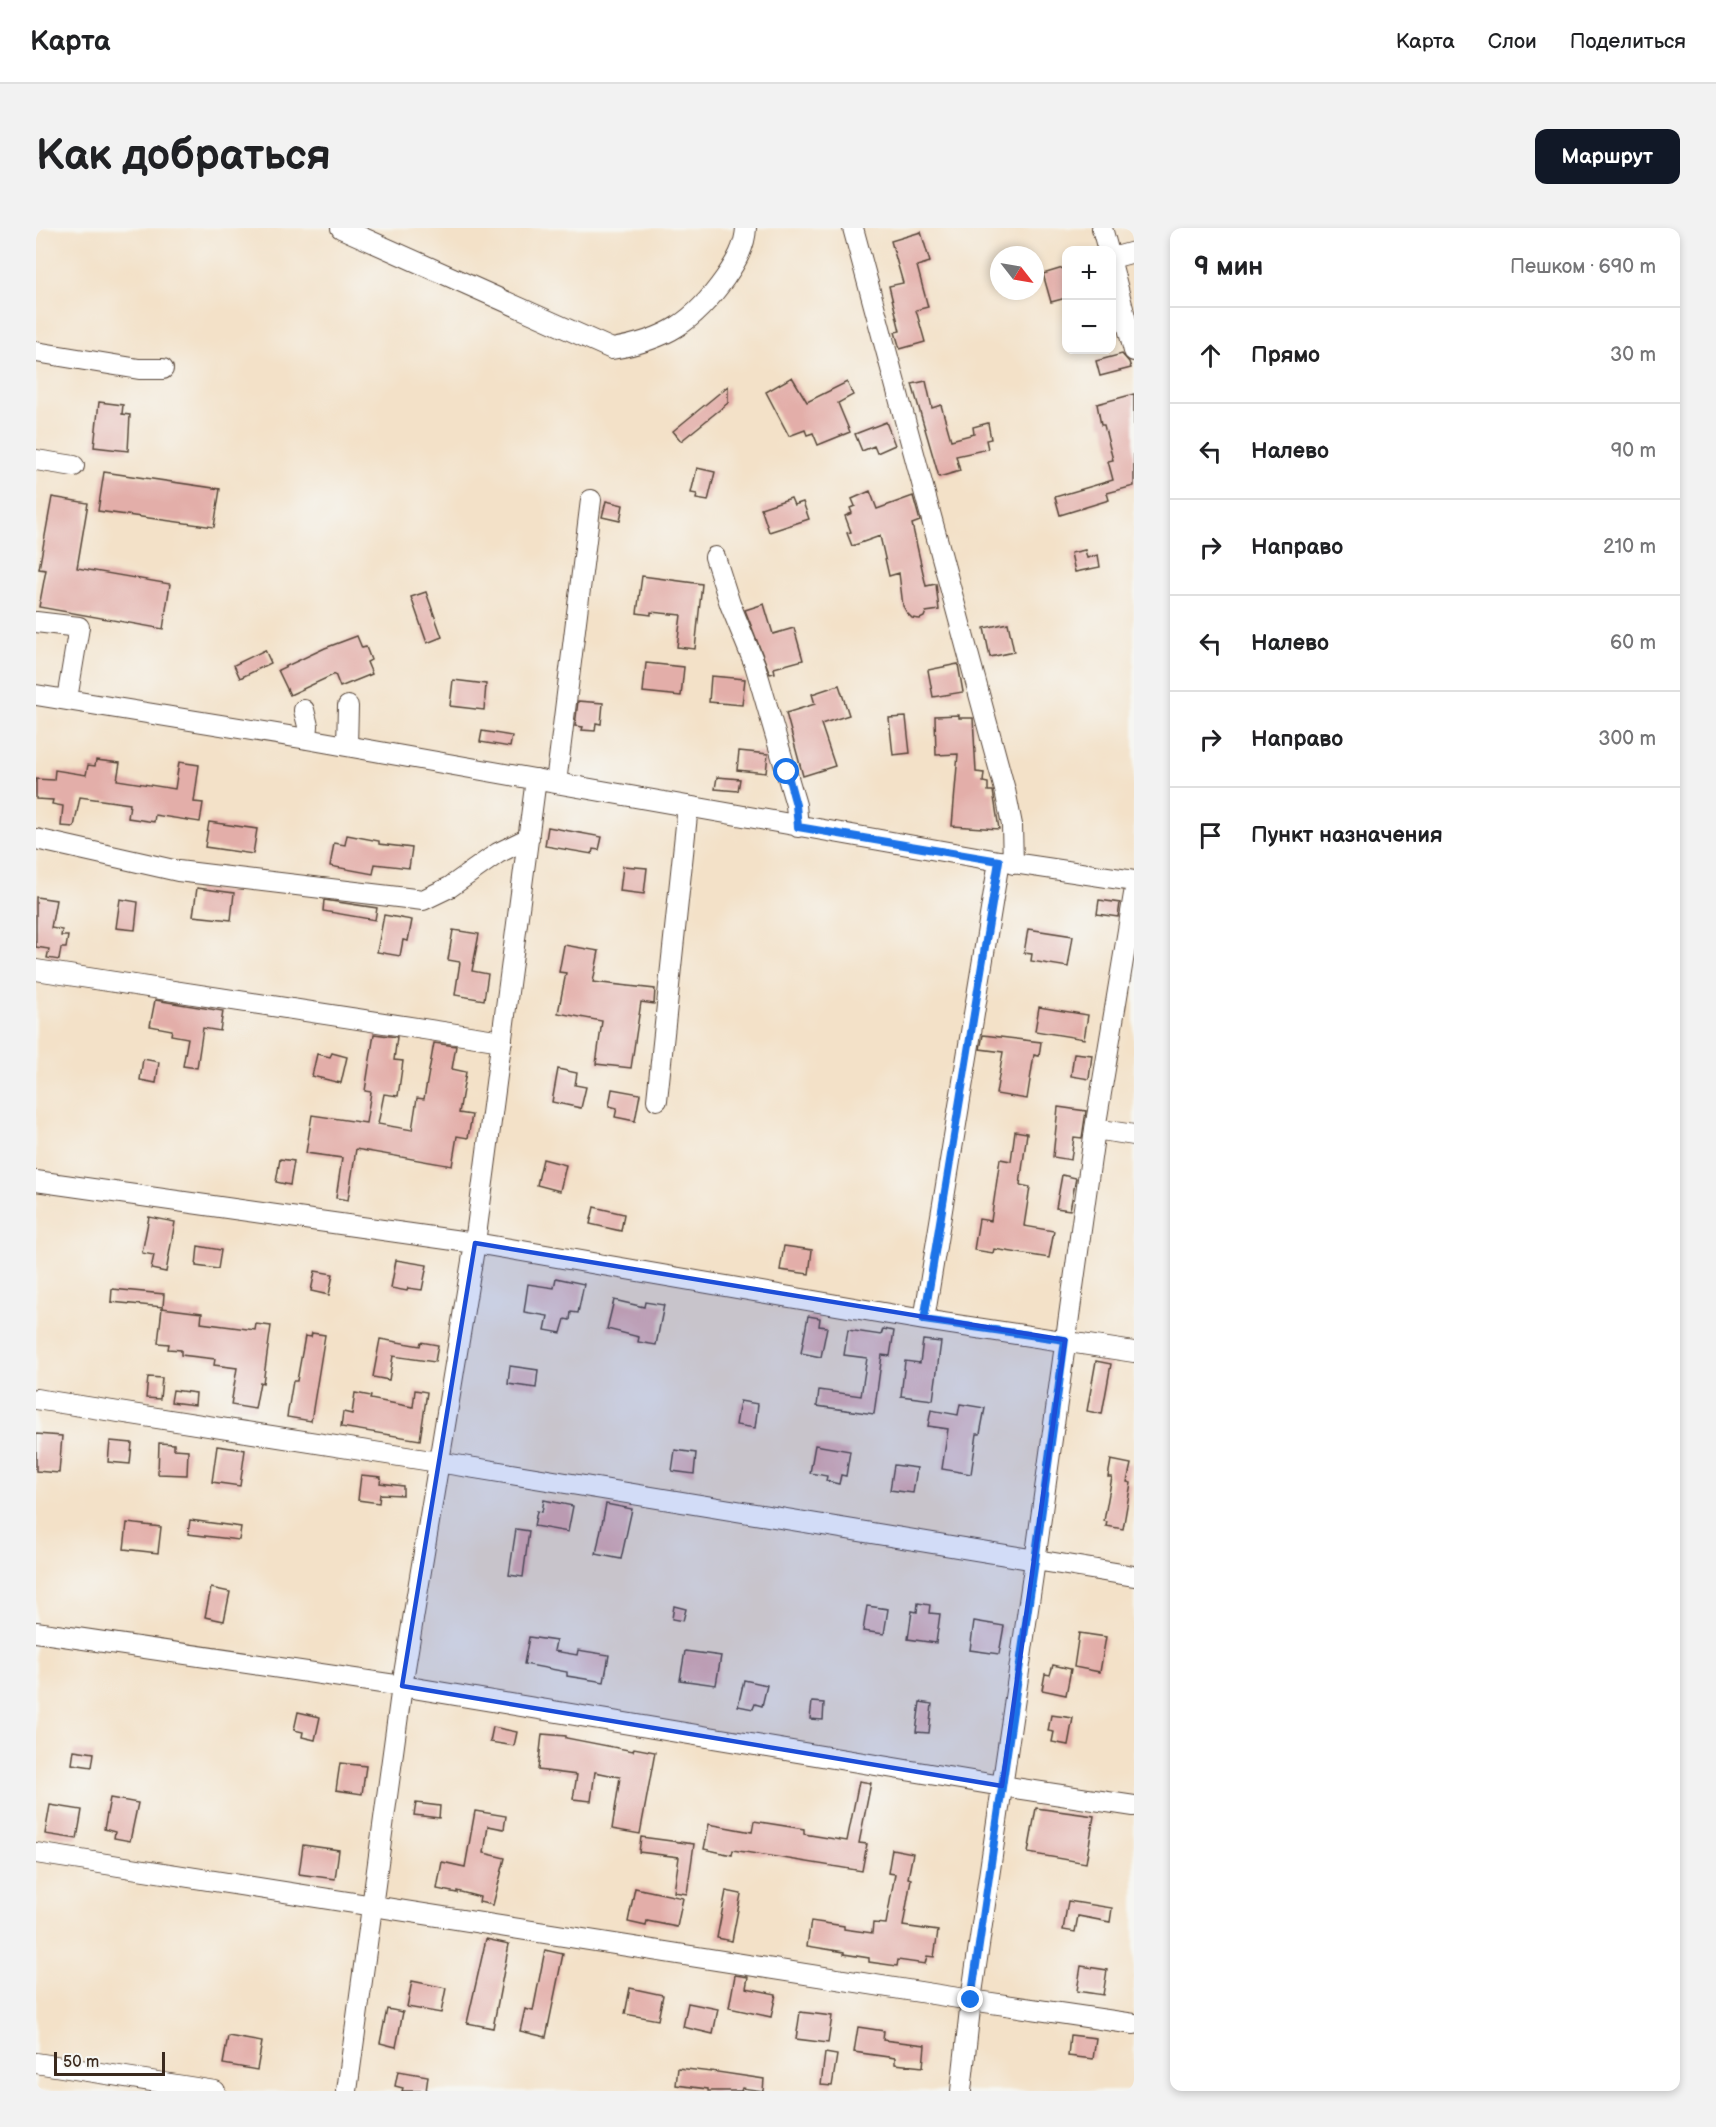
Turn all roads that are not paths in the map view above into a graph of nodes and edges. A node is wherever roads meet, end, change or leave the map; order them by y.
1 (341, 228) edge
2 (746, 228) edge
3 (853, 228) edge
4 (1102, 228) edge
5 (1107, 246) edge
6 (1134, 252) edge
7 (1116, 257) edge
8 (1116, 281) edge
9 (1134, 351) edge
10 (36, 352) edge
11 (163, 369) dead end
12 (36, 460) edge
13 (74, 465) dead end
14 (591, 500) dead end
15 (715, 557) dead end
16 (36, 622) edge
17 (36, 695) edge
18 (67, 699) junction
19 (348, 706) dead end
20 (304, 710) dead end
21 (307, 739) junction
22 (347, 746) junction
23 (536, 779) junction
24 (556, 783) junction
25 (688, 806) junction
26 (798, 827) junction
27 (529, 838) junction
28 (36, 839) edge
29 (1006, 863) junction
30 (1134, 881) edge
31 (1134, 894) edge
32 (36, 970) edge
33 (502, 1041) junction
34 (657, 1100) dead end
35 (1095, 1129) junction
36 (1134, 1136) edge
37 (36, 1180) edge
38 (475, 1243) junction
39 (924, 1320) junction
40 (1065, 1340) junction
41 (1134, 1352) edge
42 (36, 1399) edge
43 (438, 1462) junction
44 (1035, 1561) junction
45 (1134, 1576) edge
46 (36, 1632) edge
47 (402, 1686) junction
48 (1002, 1786) junction
49 (1134, 1806) edge
50 (36, 1853) edge
51 (371, 1905) junction
52 (971, 2000) junction
53 (1134, 2024) edge
54 (36, 2063) edge
55 (215, 2091) edge
56 (347, 2091) edge
57 (961, 2091) edge

1 - 2 street
3 - 29 street
4 - 5 street
6 - 7 street
8 - 9 street
10 - 11 street
12 - 13 street
14 - 24 street
15 - 26 street
16 - 18 street
17 - 18 street
18 - 21 street
19 - 22 street
20 - 21 street
21 - 22 street
22 - 23 street
23 - 24 street
23 - 27 street
24 - 25 street
25 - 26 street
25 - 34 street
26 - 29 street
27 - 28 street
27 - 33 street
29 - 30 street
29 - 39 street
31 - 35 street
32 - 33 street
33 - 38 street
35 - 36 street
35 - 40 street
37 - 38 street
38 - 39 street
38 - 43 street
39 - 40 street
40 - 41 street
40 - 44 street
42 - 43 street
43 - 44 street
43 - 47 street
44 - 45 street
44 - 48 street
46 - 47 street
47 - 48 street
47 - 51 street
48 - 49 street
48 - 52 street
50 - 51 street
51 - 52 street
51 - 56 street
52 - 53 street
52 - 57 street
54 - 55 street

